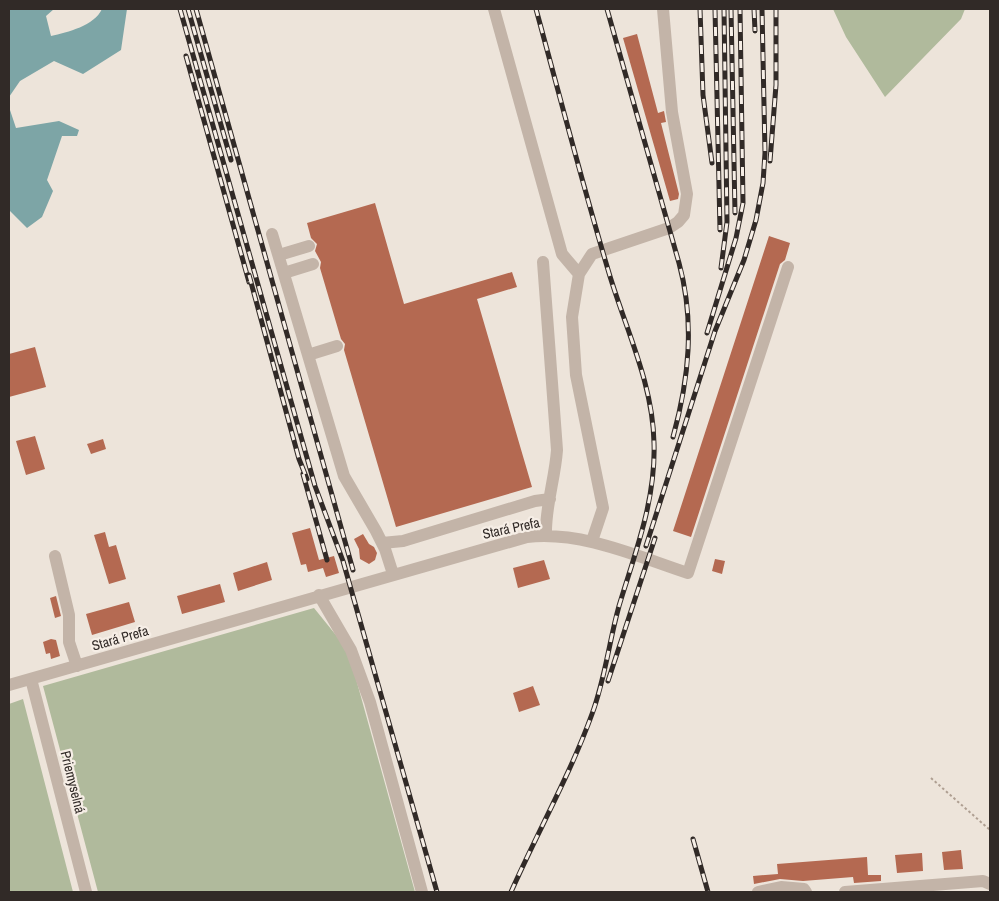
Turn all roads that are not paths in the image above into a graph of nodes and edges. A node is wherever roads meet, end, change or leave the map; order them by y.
1 (494, 9) edge
2 (663, 9) edge
3 (272, 234) dead end
4 (309, 246) dead end
5 (279, 255) junction
6 (543, 262) dead end
7 (313, 264) dead end
8 (788, 267) dead end
9 (284, 273) junction
10 (579, 274) junction
11 (337, 346) dead end
12 (308, 355) junction
13 (550, 499) junction
14 (546, 535) junction
15 (403, 540) junction
16 (592, 542) junction
17 (382, 543) junction
18 (54, 556) dead end
19 (387, 556) junction
20 (392, 574) junction
21 (319, 595) junction
22 (77, 666) junction
23 (31, 679) junction
24 (9, 685) edge
25 (990, 884) edge
26 (86, 892) edge
27 (422, 892) edge
28 (758, 892) edge
29 (806, 892) edge
30 (845, 892) edge

1 - 10 street
2 - 10 street
3 - 5 street
4 - 5 street
5 - 9 street
6 - 13 street
7 - 9 street
8 - 16 street, Stará Prefa
9 - 12 street
10 - 16 street
11 - 12 street
12 - 17 street
13 - 14 street
13 - 15 street
14 - 16 street, Stará Prefa
14 - 20 street, Stará Prefa
15 - 17 street
15 - 19 street
17 - 19 street
18 - 22 street
19 - 20 street
20 - 21 street, Stará Prefa
21 - 22 street, Stará Prefa
21 - 27 street
22 - 23 street, Stará Prefa
23 - 24 street, Stará Prefa
23 - 26 street, Priemyselná
25 - 30 street
28 - 29 street

